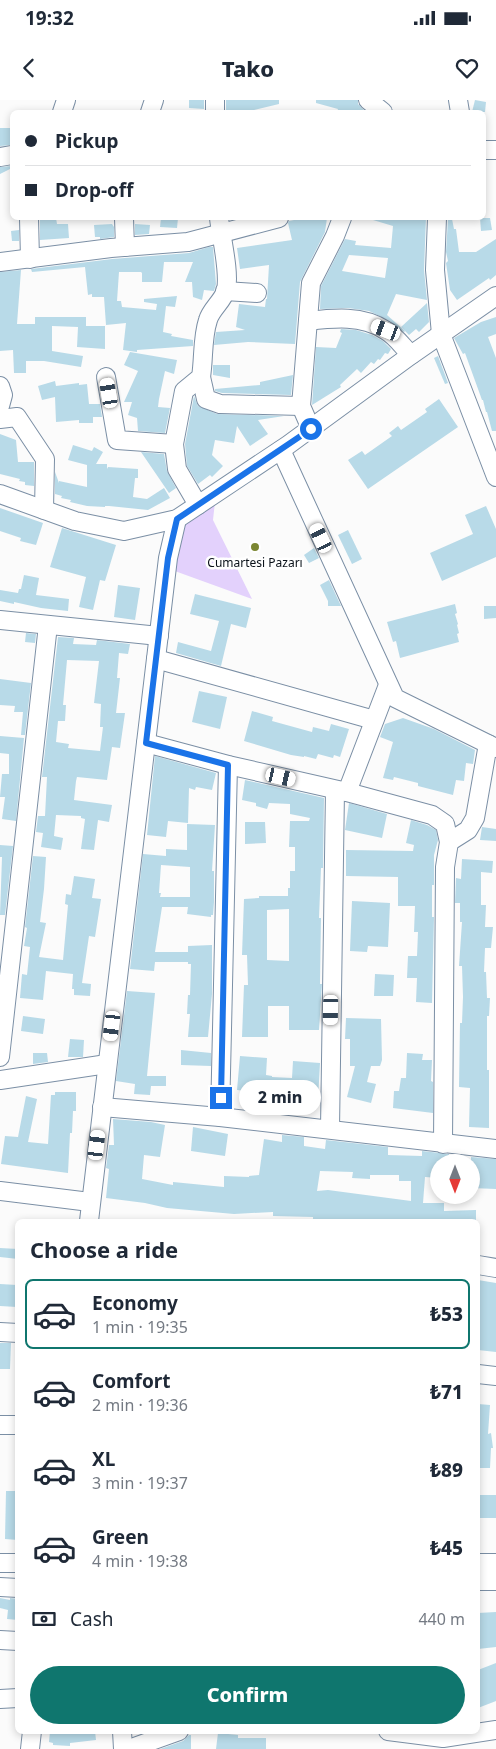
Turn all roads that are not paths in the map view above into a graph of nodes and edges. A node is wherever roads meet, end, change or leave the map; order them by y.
1 (368, 100) edge
2 (380, 110) edge
3 (29, 220) edge
4 (124, 220) edge
5 (264, 220) edge
6 (341, 220) edge
7 (437, 220) edge
8 (220, 226) edge
9 (125, 247) junction
10 (30, 259) junction
11 (0, 262) edge
12 (226, 291) junction
13 (257, 293) dead end
14 (496, 296) edge
15 (308, 321) junction
16 (441, 334) junction
17 (411, 355) junction
18 (106, 377) dead end
19 (201, 377) junction
20 (0, 386) edge
21 (0, 406) edge
22 (301, 406) junction
23 (0, 419) edge
24 (311, 429) junction
25 (174, 444) junction
26 (281, 450) junction
27 (491, 452) edge
28 (496, 477) edge
29 (0, 494) edge
30 (198, 505) junction
31 (44, 510) junction
32 (177, 519) junction
33 (0, 620) edge
34 (48, 625) junction
35 (159, 636) junction
36 (156, 659) junction
37 (388, 685) junction
38 (374, 720) junction
39 (146, 743) junction
40 (492, 746) edge
41 (228, 765) junction
42 (341, 791) junction
43 (449, 842) junction
44 (0, 1057) edge
45 (107, 1064) junction
46 (0, 1080) edge
47 (102, 1107) junction
48 (220, 1117) junction
49 (330, 1129) junction
50 (443, 1144) junction
51 (496, 1149) edge
52 (0, 1191) edge
53 (90, 1202) junction
54 (94, 1219) edge
55 (480, 1265) edge
56 (496, 1268) edge
57 (0, 1332) edge
58 (15, 1334) edge
59 (480, 1374) edge
60 (496, 1376) edge
61 (0, 1425) edge
62 (15, 1425) edge
63 (0, 1563) edge
64 (15, 1563) edge
65 (480, 1563) edge
66 (496, 1563) edge
67 (480, 1581) edge
68 (496, 1581) edge
69 (0, 1587) edge
70 (15, 1588) edge
71 (0, 1640) edge
72 (15, 1641) edge
73 (15, 1698) edge
74 (0, 1699) edge
75 (496, 1730) edge
76 (480, 1731) edge
77 (32, 1734) edge
78 (122, 1734) edge
79 (171, 1734) edge
80 (397, 1734) edge
81 (444, 1734) edge
82 (420, 1742) edge
83 (30, 1749) edge
84 (123, 1749) edge
85 (129, 1749) edge

1 - 2 street
3 - 10 street
4 - 9 street
5 - 8 street
6 - 15 street
7 - 16 street
8 - 9 street
8 - 12 street
9 - 10 street
10 - 11 street
12 - 13 street
12 - 19 street
14 - 16 street
15 - 17 street
15 - 22 street
16 - 17 street
16 - 27 street
17 - 24 street
18 - 25 street
19 - 22 street
19 - 25 street
20 - 21 street
22 - 24 street
23 - 31 street
24 - 26 street
25 - 30 street
26 - 30 street
26 - 37 street
27 - 28 street
29 - 31 street
30 - 32 street
31 - 32 street
32 - 35 street
33 - 34 street
34 - 35 street
34 - 44 street
35 - 36 street
36 - 38 street
36 - 39 street
37 - 38 street
37 - 40 street
38 - 42 street
39 - 41 street
39 - 45 street
40 - 43 street
41 - 42 street
41 - 48 street
42 - 43 street
42 - 49 street
43 - 50 street
45 - 46 street
45 - 47 street
47 - 48 street
47 - 53 street
48 - 49 street
49 - 50 street
50 - 51 street
52 - 53 street
53 - 54 street
55 - 56 street
57 - 58 street
59 - 60 street
61 - 62 street
63 - 64 street
65 - 66 street
67 - 68 street
69 - 70 street
71 - 72 street
73 - 74 street
75 - 76 street
77 - 83 street
78 - 84 street
79 - 85 street
80 - 82 street
81 - 82 street

